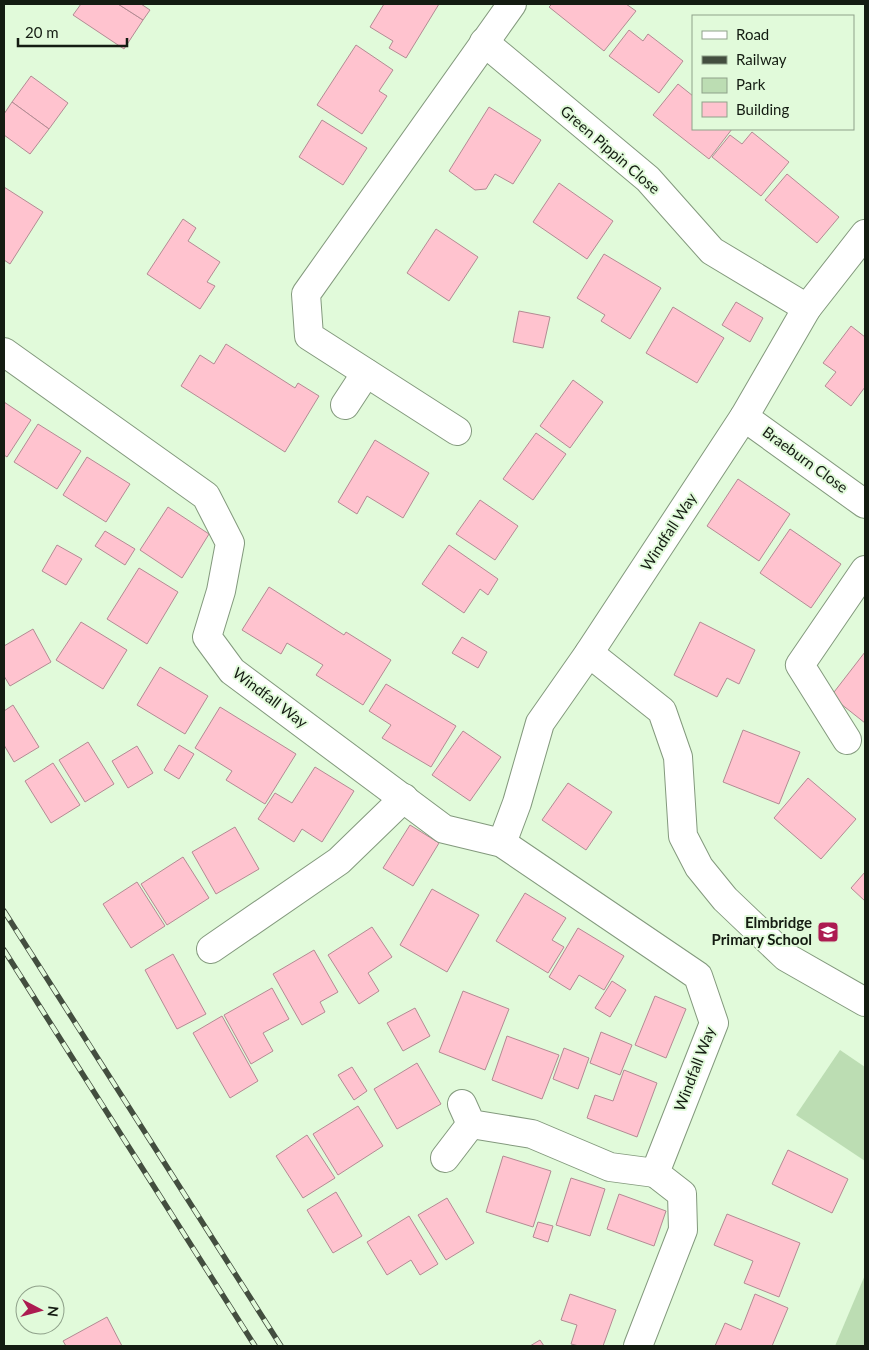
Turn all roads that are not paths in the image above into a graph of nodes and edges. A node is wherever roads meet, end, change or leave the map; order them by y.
1 (512, 4) edge
2 (484, 42) junction
3 (865, 234) edge
4 (807, 308) junction
5 (4, 352) edge
6 (366, 373) junction
7 (345, 405) dead end
8 (744, 417) junction
9 (458, 431) dead end
10 (865, 504) edge
11 (865, 570) edge
12 (589, 653) junction
13 (847, 740) dead end
14 (404, 798) junction
15 (502, 843) junction
16 (210, 949) dead end
17 (865, 1002) edge
18 (445, 1158) dead end
19 (655, 1173) junction
20 (638, 1346) edge

1 - 2 street
2 - 4 street, Green Pippin Close
2 - 6 street
3 - 4 street, Windfall Way
4 - 8 street, Windfall Way
5 - 14 street, Windfall Way
6 - 7 street
6 - 9 street
8 - 10 street, Braeburn Close
8 - 12 street, Windfall Way
11 - 13 street
12 - 15 street, Windfall Way
12 - 17 street
14 - 15 street, Windfall Way
14 - 16 street
15 - 19 street, Windfall Way
18 - 19 street
19 - 20 street

